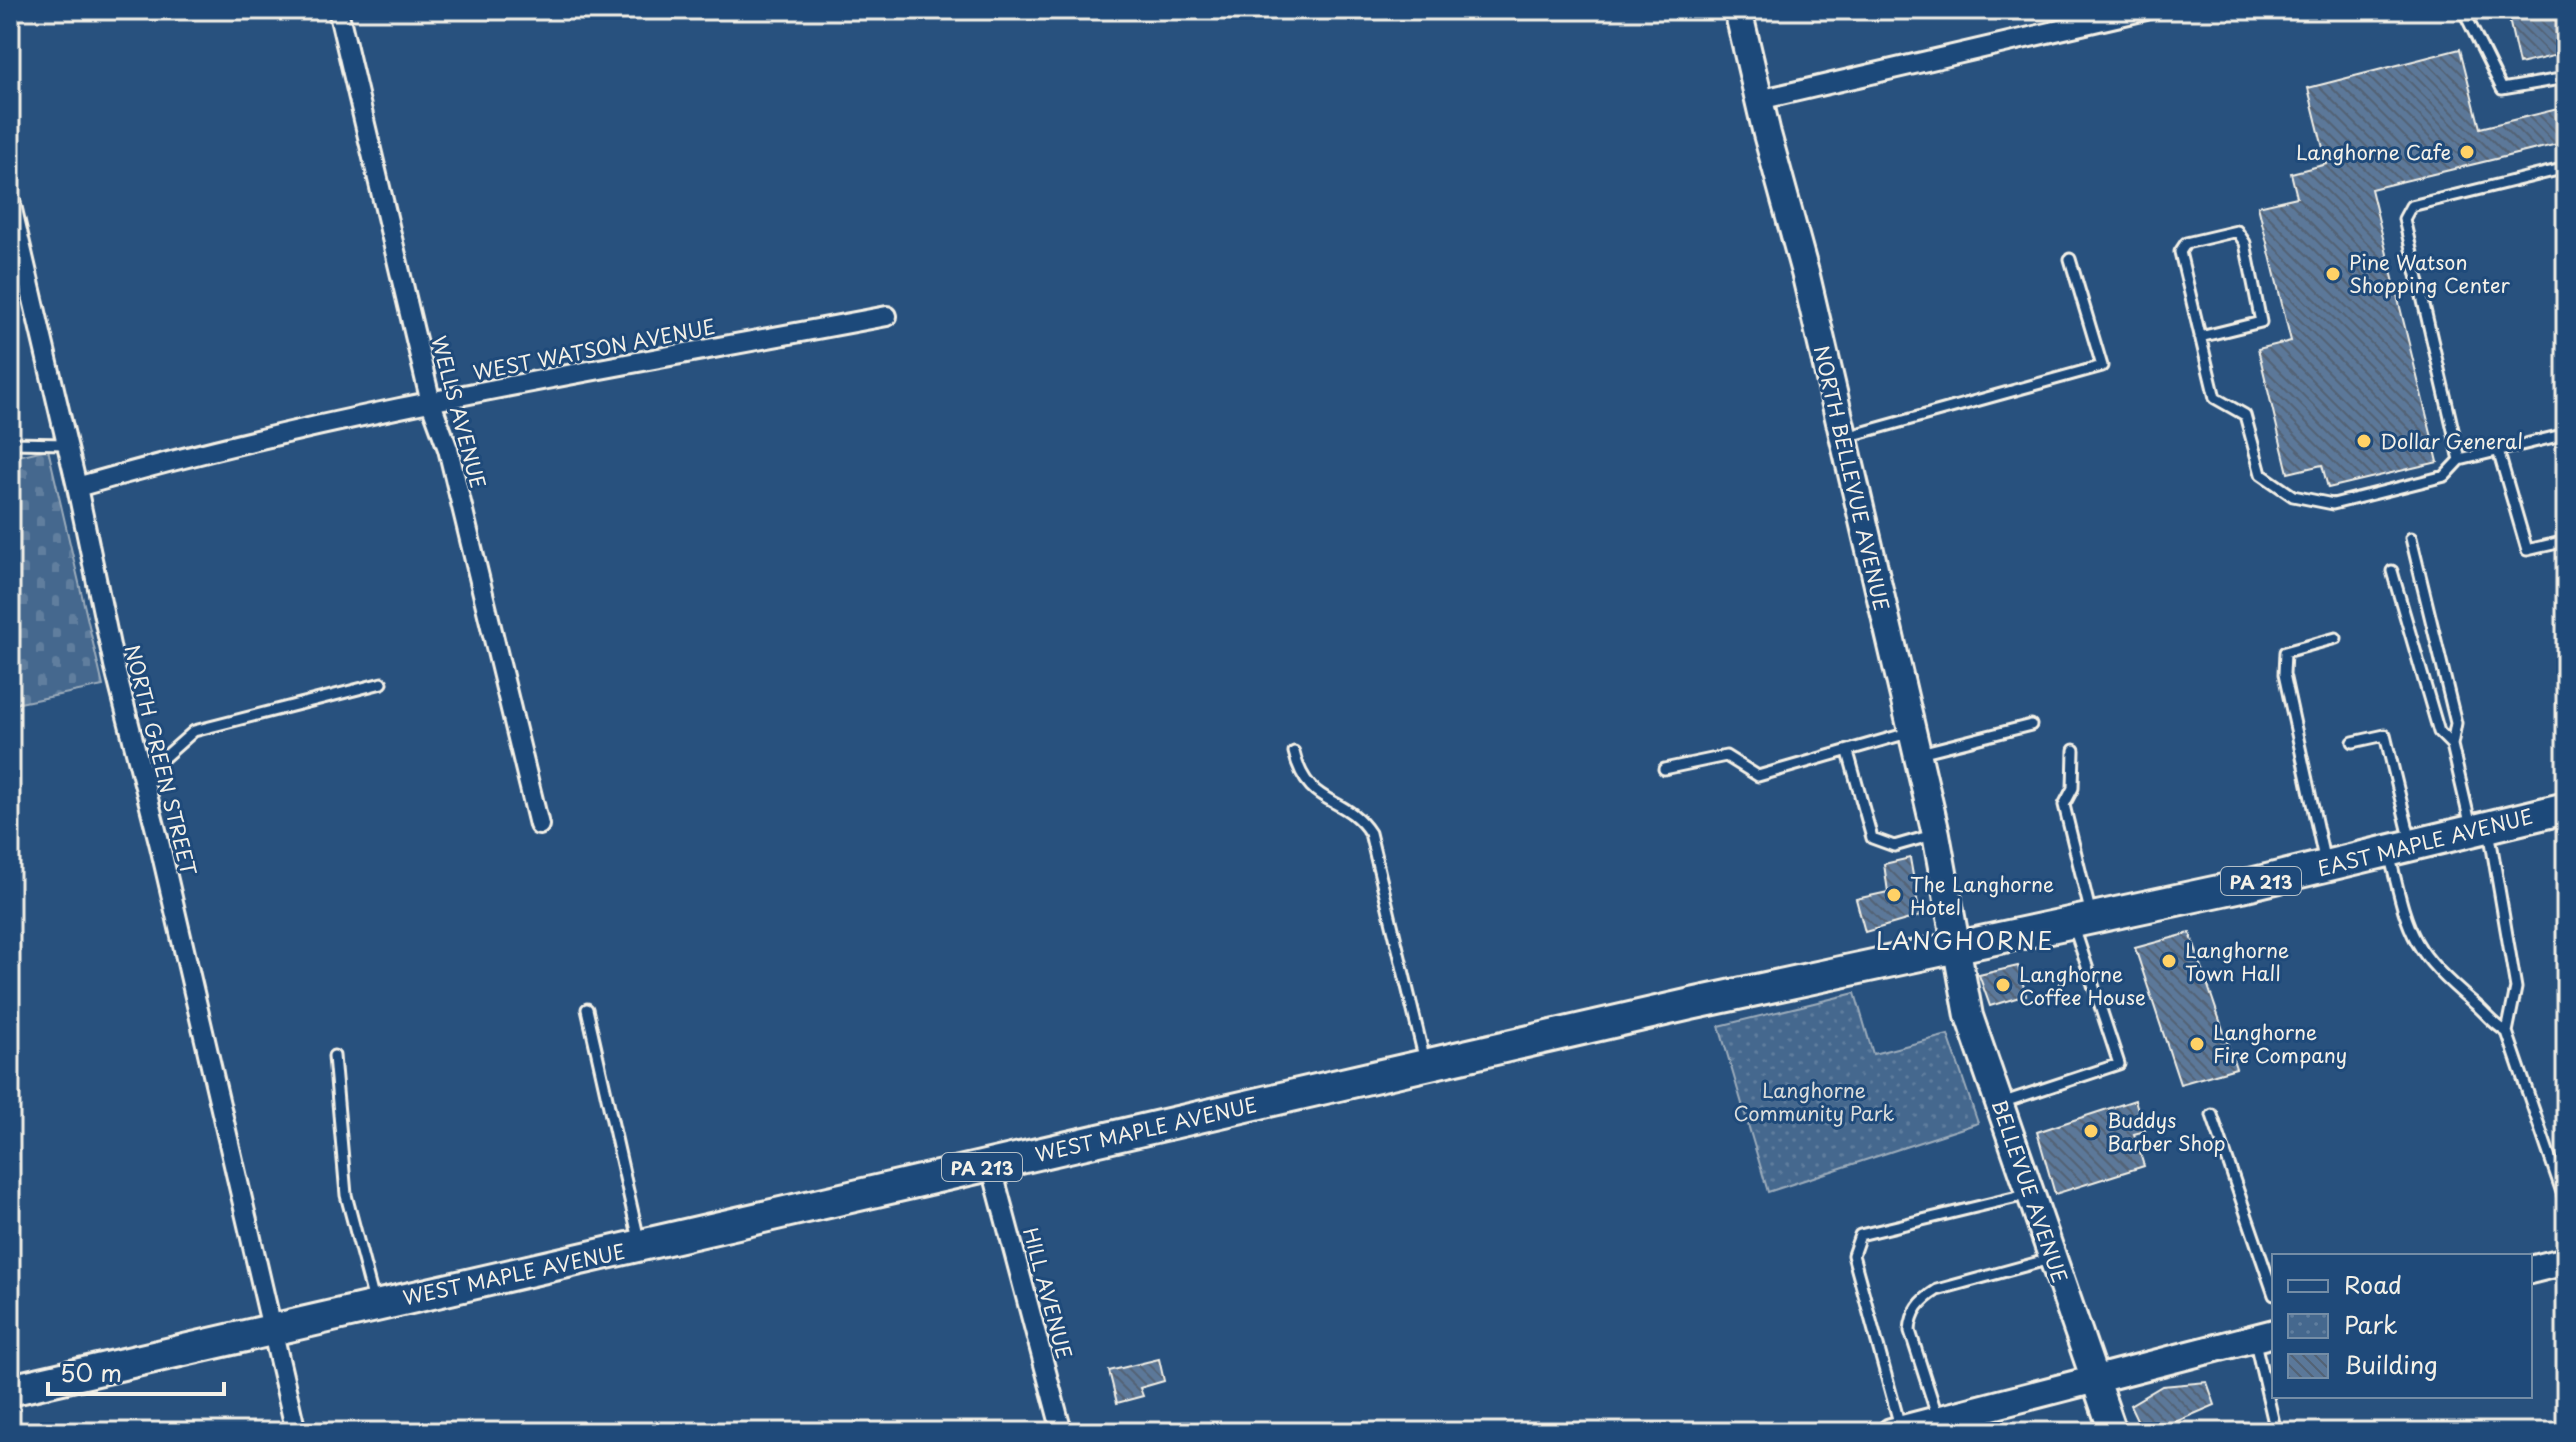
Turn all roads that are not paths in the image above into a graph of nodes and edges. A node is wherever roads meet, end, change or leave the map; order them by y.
1 (338, 10) edge
2 (1738, 10) edge
3 (2146, 10) edge
4 (2463, 10) edge
5 (2566, 78) edge
6 (1759, 100) junction
7 (2566, 168) edge
8 (10, 201) edge
9 (2070, 259) dead end
10 (887, 316) dead end
11 (2200, 337) junction
12 (431, 403) junction
13 (2566, 434) edge
14 (1842, 438) junction
15 (10, 443) edge
16 (67, 444) junction
17 (2498, 450) junction
18 (2460, 460) junction
19 (77, 487) junction
20 (2411, 538) dead end
21 (2566, 541) edge
22 (2392, 571) dead end
23 (2336, 638) dead end
24 (382, 683) dead end
25 (2031, 725) dead end
26 (2353, 742) dead end
27 (1914, 743) junction
28 (2452, 745) junction
29 (2074, 750) dead end
30 (1294, 752) dead end
31 (1848, 752) junction
32 (1664, 769) dead end
33 (142, 777) junction
34 (2562, 809) edge
35 (539, 825) dead end
36 (2480, 828) junction
37 (1936, 834) junction
38 (2566, 839) edge
39 (2400, 848) junction
40 (2326, 866) junction
41 (2082, 921) junction
42 (1955, 948) junction
43 (587, 1009) dead end
44 (2507, 1032) junction
45 (334, 1056) dead end
46 (1426, 1065) junction
47 (2000, 1103) junction
48 (2212, 1115) dead end
49 (991, 1165) junction
50 (2031, 1194) junction
51 (2566, 1204) edge
52 (640, 1247) junction
53 (2053, 1258) junction
54 (2566, 1261) edge
55 (2532, 1270) edge
56 (2272, 1289) edge
57 (375, 1305) junction
58 (272, 1328) junction
59 (2264, 1336) edge
60 (2095, 1380) junction
61 (10, 1390) edge
62 (1939, 1419) junction
63 (1896, 1431) edge
64 (296, 1432) edge
65 (1062, 1432) edge
66 (2113, 1432) edge
67 (2276, 1432) edge

1 - 12 street, WELLS AVENUE
2 - 6 street, NORTH BELLEVUE AVENUE
3 - 6 street
4 - 5 lane
6 - 14 street, NORTH BELLEVUE AVENUE
7 - 18 lane
8 - 16 street, NORTH GREEN STREET
9 - 14 lane
10 - 12 street, WEST WATSON AVENUE
11 - 11 lane
11 - 18 lane
12 - 19 street, WEST WATSON AVENUE
12 - 35 street, WELLS AVENUE
13 - 17 lane
14 - 27 street, NORTH BELLEVUE AVENUE
15 - 16 lane
16 - 19 street, NORTH GREEN STREET
17 - 18 lane
17 - 21 lane
19 - 33 street, NORTH GREEN STREET
20 - 28 lane
22 - 28 lane
23 - 40 lane
24 - 33 lane
25 - 27 lane
26 - 39 lane
27 - 31 lane
27 - 37 street, NORTH BELLEVUE AVENUE
28 - 36 lane
29 - 41 lane
30 - 46 lane
31 - 32 lane
31 - 37 lane
33 - 58 street, NORTH GREEN STREET
34 - 36 main road, EAST MAPLE AVENUE / PA 213
34 - 38 lane
36 - 39 main road, EAST MAPLE AVENUE / PA 213
36 - 44 lane
37 - 42 street, NORTH BELLEVUE AVENUE
39 - 40 main road, EAST MAPLE AVENUE / PA 213
39 - 44 lane
40 - 41 main road, EAST MAPLE AVENUE / PA 213
41 - 42 main road, EAST MAPLE AVENUE / PA 213
41 - 47 lane
42 - 46 main road, WEST MAPLE AVENUE / PA 213
42 - 47 street, BELLEVUE AVENUE
43 - 52 lane
44 - 51 lane
45 - 57 lane
46 - 49 main road, WEST MAPLE AVENUE / PA 213
47 - 50 street, BELLEVUE AVENUE
48 - 56 lane
49 - 52 main road, WEST MAPLE AVENUE / PA 213
49 - 65 street, HILL AVENUE
50 - 53 street, BELLEVUE AVENUE
50 - 63 lane
52 - 57 main road, WEST MAPLE AVENUE / PA 213
53 - 60 street, BELLEVUE AVENUE
53 - 62 lane
54 - 55 street
57 - 58 main road, WEST MAPLE AVENUE / PA 213
58 - 61 main road, WEST MAPLE AVENUE / PA 213
58 - 64 street, NORTH GREEN STREET
59 - 60 street
59 - 67 lane
60 - 62 street
60 - 66 street, BELLEVUE AVENUE
62 - 63 street

